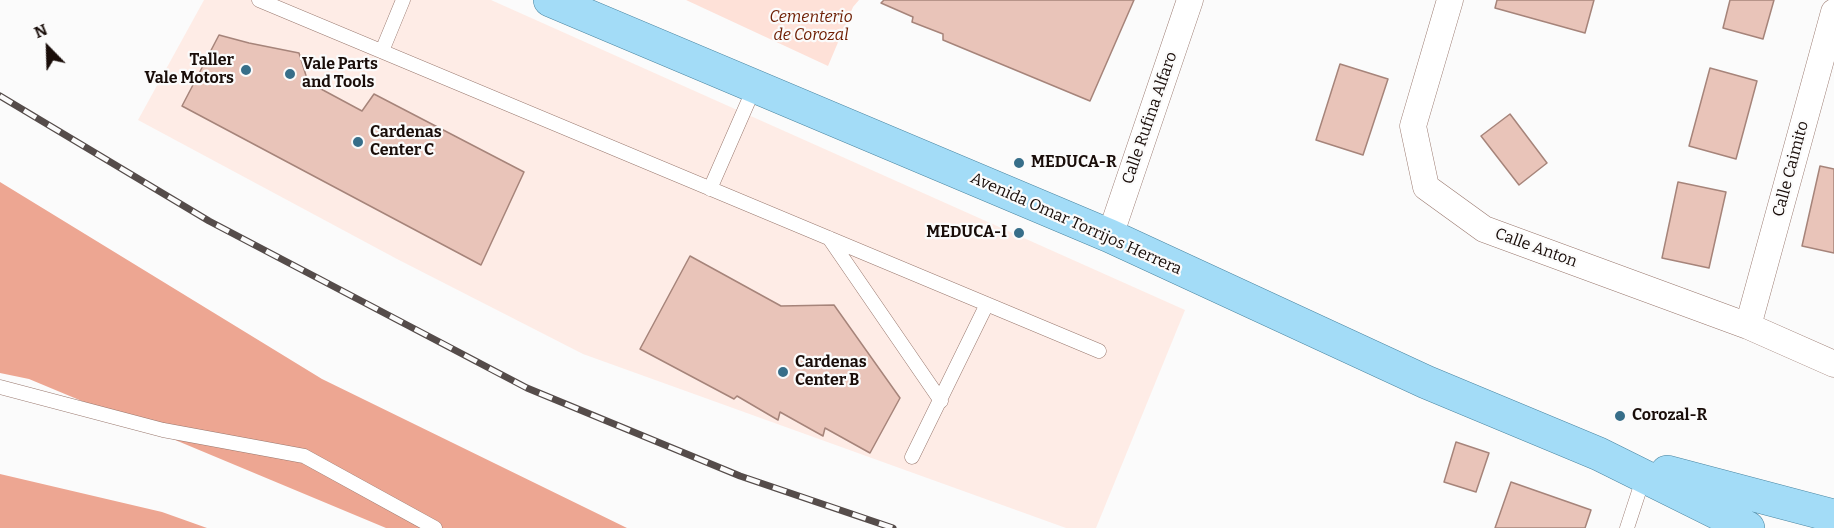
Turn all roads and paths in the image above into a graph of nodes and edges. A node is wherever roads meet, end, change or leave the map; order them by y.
1 (259, 0) edge
2 (403, 0) edge
3 (550, 0) edge
4 (1190, 0) edge
5 (1449, 0) edge
6 (1834, 12) edge
7 (382, 51) junction
8 (755, 87) junction
9 (710, 189) junction
10 (1110, 236) junction
11 (829, 238) junction
12 (987, 304) junction
13 (1749, 326) junction
14 (1098, 351) dead end
15 (1834, 364) edge
16 (0, 387) edge
17 (941, 401) junction
18 (1599, 454) junction
19 (912, 457) dead end
20 (1644, 476) junction
21 (1834, 516) edge
22 (435, 528) edge
23 (1627, 528) edge
24 (1748, 528) edge

1 - 7 lane
2 - 7 lane
3 - 8 main road, Avenida Omar Torrijos Herrera
4 - 10 street, Calle Rufina Alfaro
5 - 13 street, Calle Anton
6 - 13 street, Calle Caimito
7 - 9 lane
8 - 9 lane
8 - 10 main road, Avenida Omar Torrijos Herrera
9 - 11 lane
10 - 18 main road, Avenida Omar Torrijos Herrera
11 - 12 lane
11 - 17 lane
12 - 14 lane
12 - 17 lane
13 - 15 street, Calle Anton
16 - 22 lane
17 - 19 lane
18 - 20 main road, Avenida Omar Torrijos Herrera
18 - 21 main road, Avenida Omar Torrijos Herrera
20 - 23 lane
20 - 24 main road, Avenida Omar Torrijos Herrera

